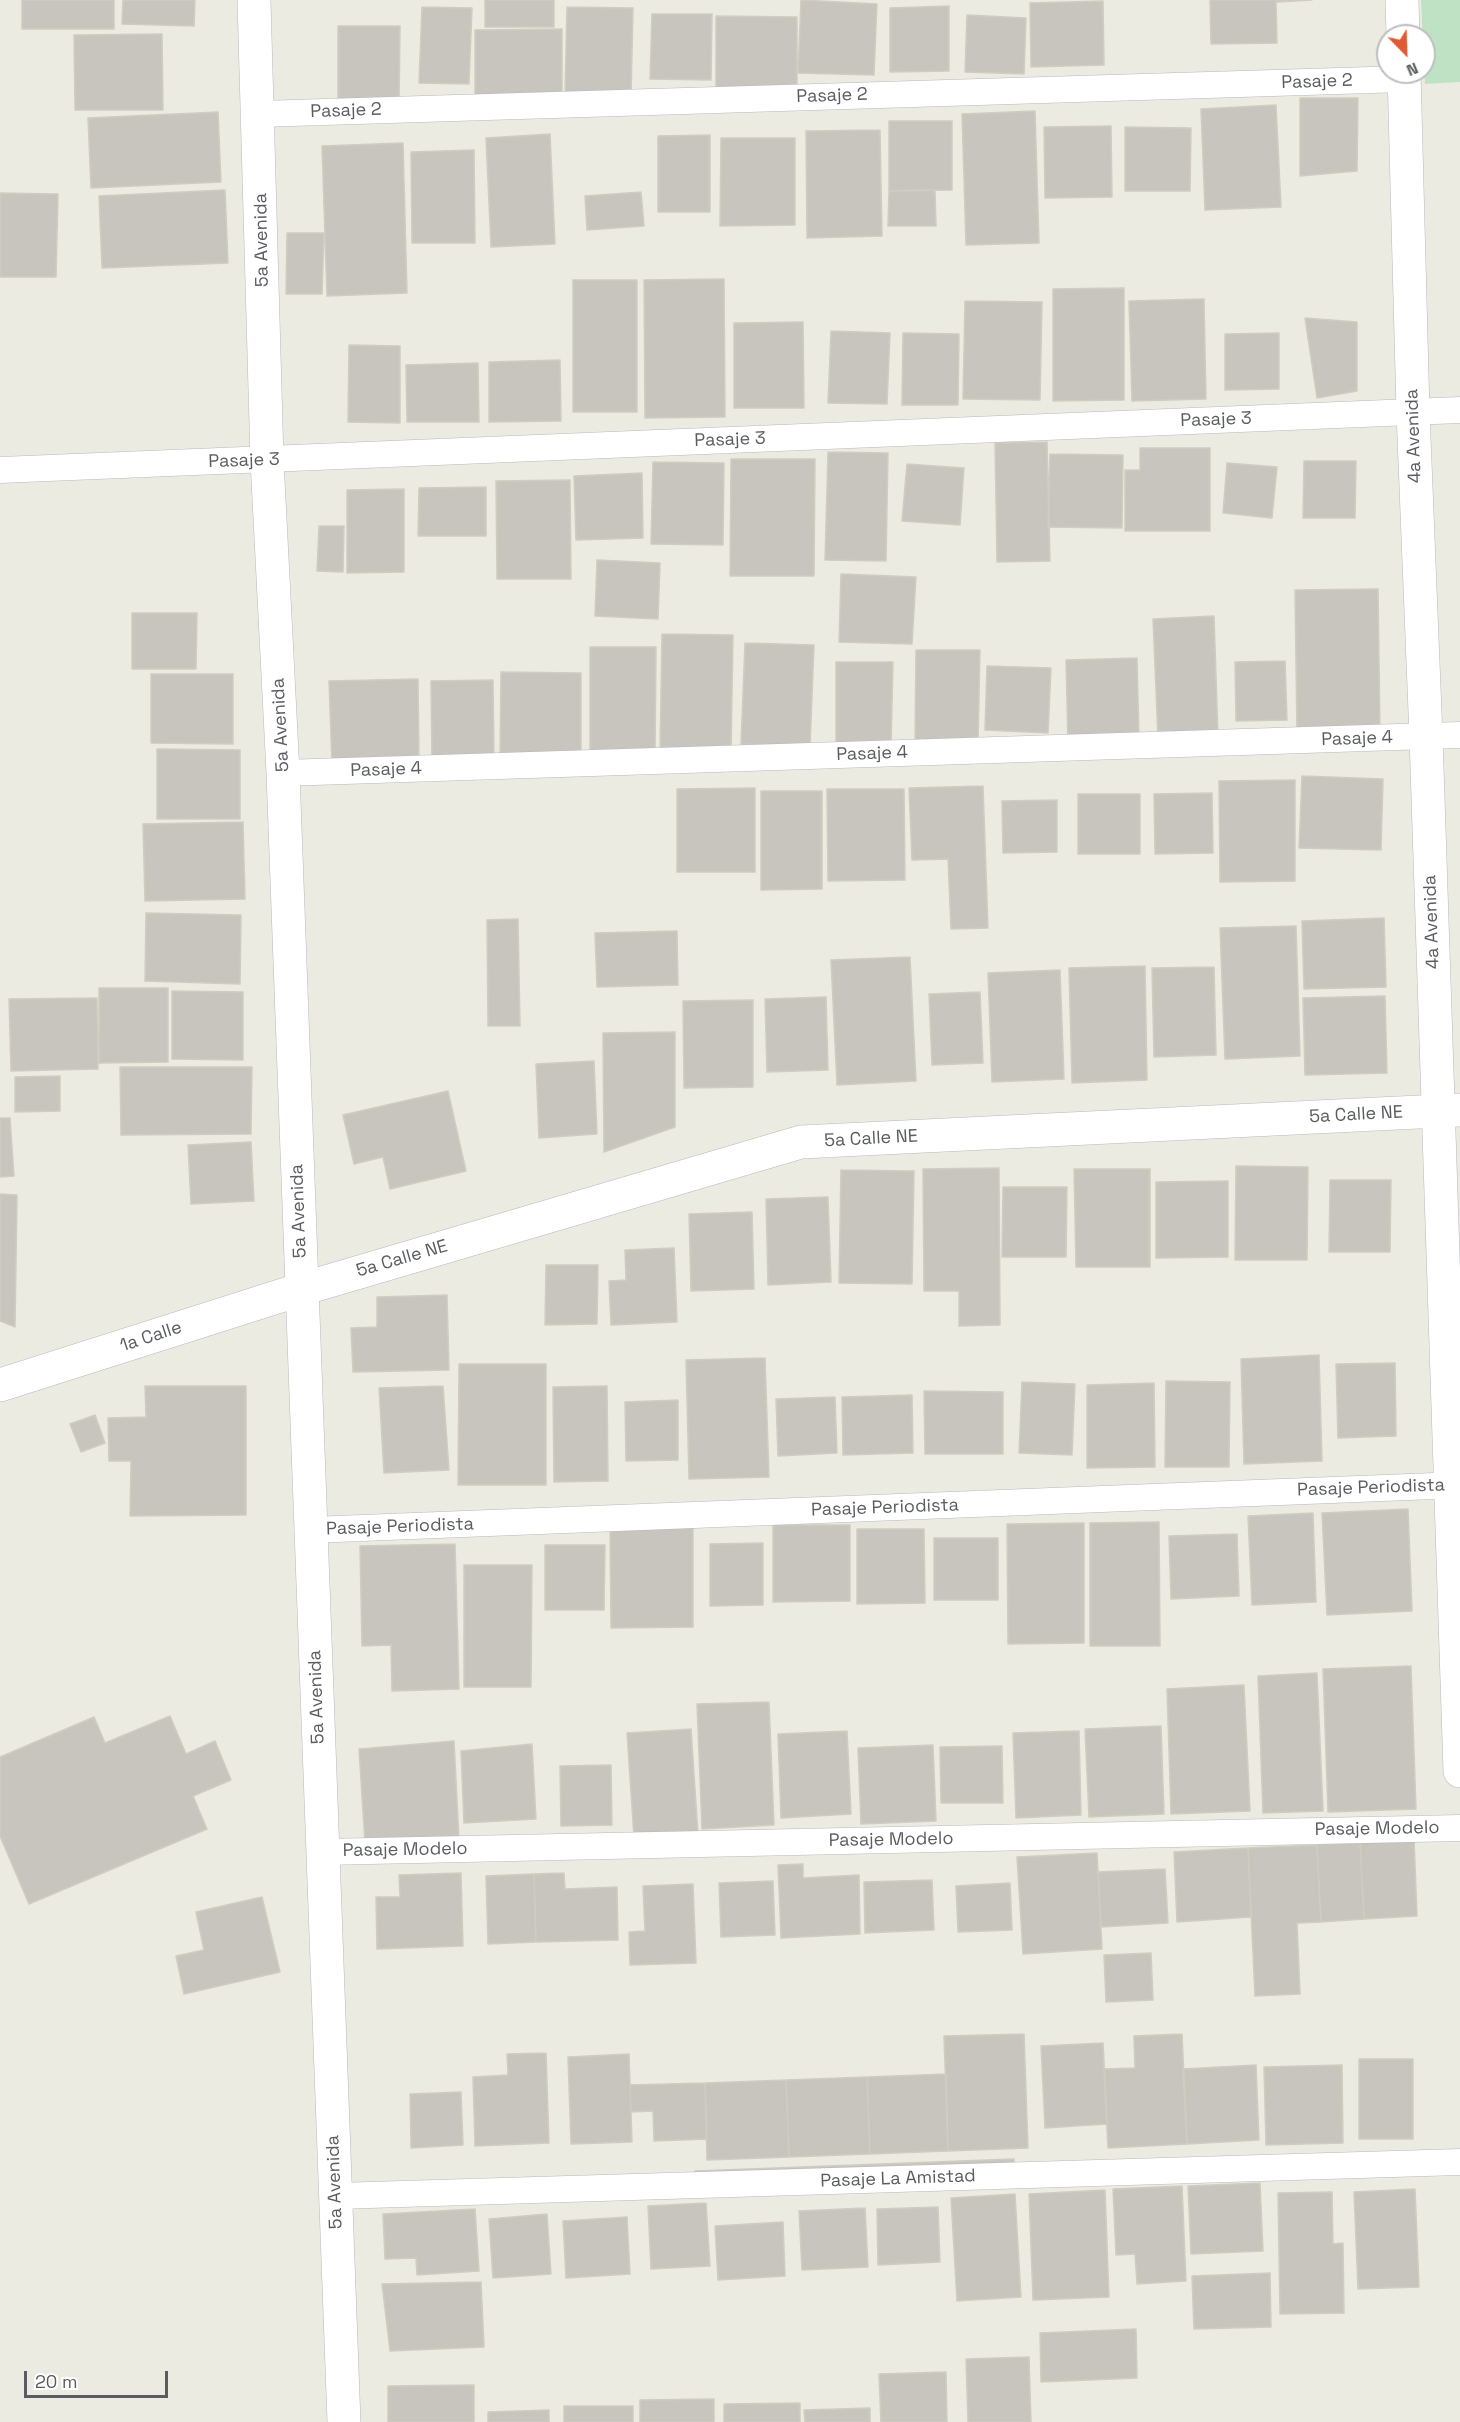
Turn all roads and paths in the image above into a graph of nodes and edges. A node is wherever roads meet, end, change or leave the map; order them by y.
1 (254, 0) edge
2 (1402, 0) edge
3 (1403, 24) edge
4 (1376, 76) edge
5 (1404, 84) edge
6 (259, 114) junction
7 (1460, 410) edge
8 (1413, 412) junction
9 (267, 460) junction
10 (0, 470) edge
11 (1460, 735) edge
12 (1426, 737) junction
13 (283, 773) junction
14 (1449, 1110) edge
15 (302, 1289) junction
16 (0, 1365) edge
17 (32, 1376) junction
18 (0, 1385) edge
19 (1455, 1485) edge
20 (311, 1530) junction
21 (1460, 1771) edge
22 (1460, 1828) edge
23 (323, 1852) junction
24 (1460, 2162) edge
25 (336, 2196) junction
26 (344, 2422) edge

1 - 6 street, 5a Avenida
2 - 3 street
4 - 6 lane, Pasaje 2
5 - 8 street, 4a Avenida
6 - 9 street, 5a Avenida
7 - 8 lane, Pasaje 3
8 - 9 lane, Pasaje 3
8 - 12 street, 4a Avenida
9 - 10 lane, Pasaje 3
9 - 13 street, 5a Avenida
11 - 12 lane, Pasaje 4
12 - 13 lane, Pasaje 4
12 - 14 street, 4a Avenida
13 - 15 street, 5a Avenida
14 - 15 street, 5a Calle NE
14 - 19 street, 4a Avenida
15 - 17 street, 1a Calle
15 - 20 street, 5a Avenida
16 - 17 street
17 - 18 street, 1a Calle
19 - 20 lane, Pasaje Periodista
19 - 21 street, 4a Avenida
20 - 23 street, 5a Avenida
22 - 23 lane, Pasaje Modelo
23 - 25 street, 5a Avenida
24 - 25 lane, Pasaje La Amistad
25 - 26 street, 5a Avenida

